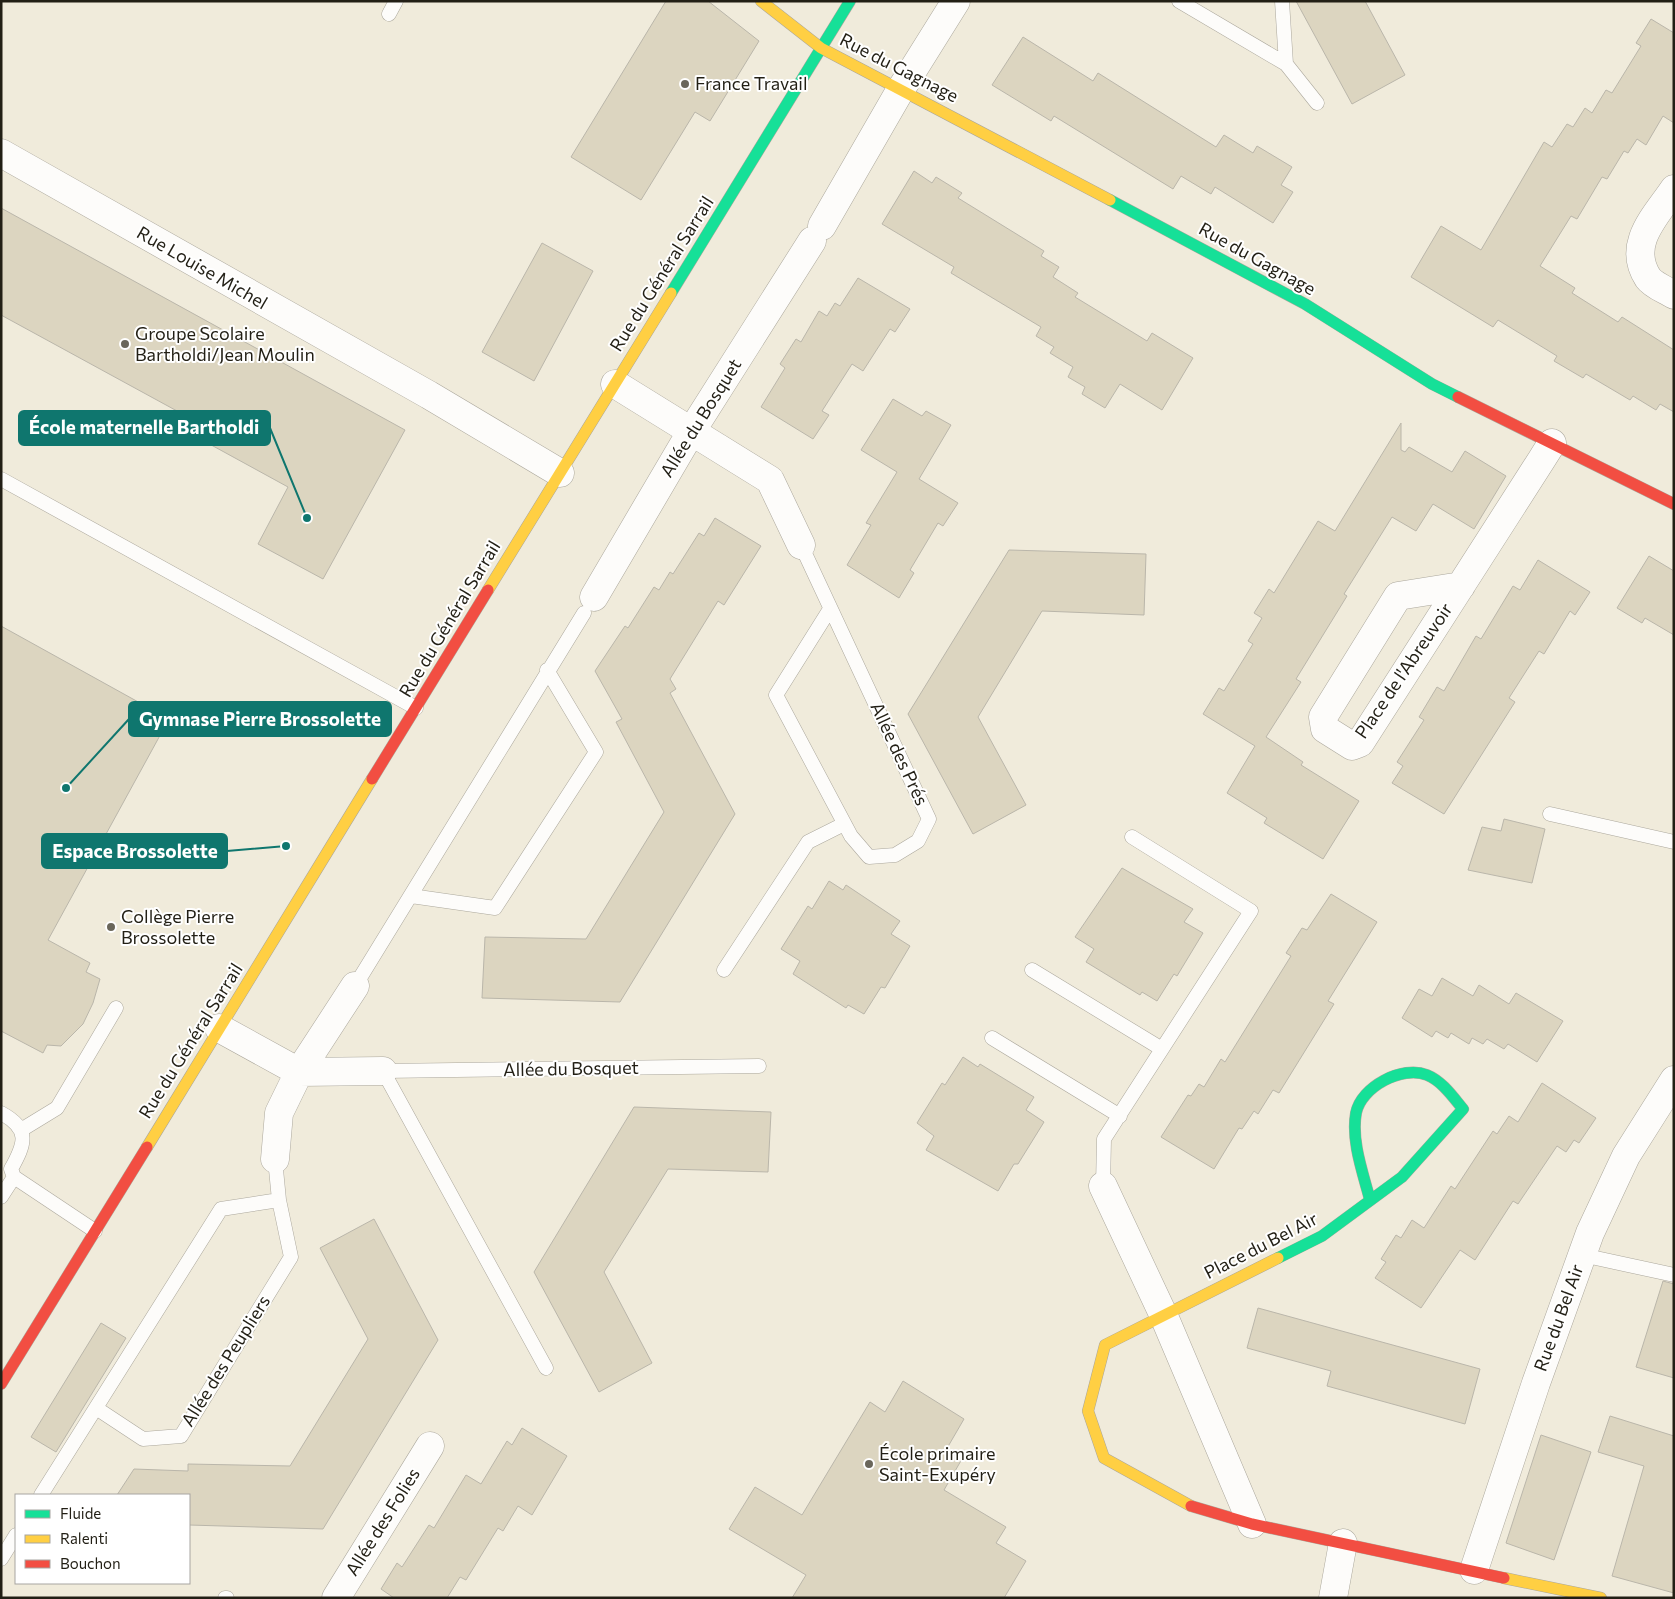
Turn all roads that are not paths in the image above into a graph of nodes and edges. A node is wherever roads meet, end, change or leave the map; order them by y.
1 (396, 1) edge
2 (761, 1) edge
3 (850, 1) edge
4 (956, 1) edge
5 (1179, 1) edge
6 (1282, 1) edge
7 (389, 14) dead end
8 (821, 48) junction
9 (1286, 64) junction
10 (901, 89) junction
11 (1317, 103) dead end
12 (1, 154) edge
13 (1674, 189) edge
14 (1674, 295) edge
15 (615, 384) junction
16 (691, 432) junction
17 (1552, 444) junction
18 (560, 473) junction
19 (1, 478) edge
20 (1674, 504) edge
21 (801, 545) joint
22 (1461, 586) junction
23 (589, 605) joint
24 (830, 609) junction
25 (547, 670) junction
26 (416, 708) junction
27 (1550, 814) dead end
28 (844, 824) junction
29 (1132, 837) dead end
30 (1674, 842) edge
31 (412, 896) junction
32 (724, 970) dead end
33 (1032, 970) dead end
34 (355, 986) joint
35 (116, 1008) dead end
36 (219, 1028) junction
37 (992, 1038) dead end
38 (1162, 1049) junction
39 (759, 1066) dead end
40 (383, 1071) junction
41 (298, 1072) junction
42 (1674, 1080) edge
43 (1, 1113) edge
44 (1120, 1116) junction
45 (21, 1130) junction
46 (275, 1159) joint
47 (14, 1177) junction
48 (1103, 1186) joint
49 (1, 1197) edge
50 (279, 1200) junction
51 (1370, 1200) junction
52 (95, 1231) junction
53 (1582, 1255) junction
54 (1674, 1275) edge
55 (1163, 1314) junction
56 (546, 1368) dead end
57 (1, 1384) edge
58 (96, 1408) junction
59 (430, 1446) dead end
60 (42, 1494) edge
61 (1252, 1524) junction
62 (15, 1537) edge
63 (1343, 1543) junction
64 (1, 1559) edge
65 (1474, 1570) junction
66 (336, 1598) edge
67 (1333, 1598) edge
68 (1601, 1598) edge

1 - 7 lane
2 - 8 street, Rue du Gagnage
3 - 8 street, Rue du Général Sarrail
4 - 10 street, Allée du Bosquet
5 - 9 lane
6 - 9 lane
8 - 10 street, Rue du Gagnage
8 - 15 street, Rue du Général Sarrail
9 - 11 lane
10 - 16 street, Allée du Bosquet
10 - 17 street, Rue du Gagnage
12 - 18 street, Rue Louise Michel
13 - 14 street
15 - 16 street, Allée des Prés
15 - 18 street, Rue du Général Sarrail
16 - 21 street, Allée des Prés
16 - 23 street, Allée du Bosquet
17 - 20 street, Rue du Gagnage
17 - 22 street, Place de l'Abreuvoir
18 - 26 street, Rue du Général Sarrail
19 - 26 lane
21 - 24 lane, Allée des Prés
22 - 22 street, Place de l'Abreuvoir
23 - 25 lane, Allée du Bosquet
24 - 28 lane, Allée des Prés
24 - 28 lane, Allée des Prés
25 - 31 lane, Allée du Bosquet
25 - 31 lane
26 - 36 street, Rue du Général Sarrail
27 - 30 lane
28 - 32 lane
29 - 38 lane
31 - 34 lane, Allée du Bosquet
33 - 38 lane
34 - 41 street, Allée du Bosquet
35 - 45 lane
36 - 41 street, Allée du Bosquet
36 - 52 street, Rue du Général Sarrail
37 - 44 lane
38 - 44 lane
39 - 40 lane, Allée du Bosquet
40 - 41 street, Allée du Bosquet
40 - 56 lane
41 - 46 street, Allée des Peupliers
42 - 53 street, Rue du Bel Air
43 - 45 lane
44 - 48 lane
45 - 47 lane
46 - 50 lane, Allée des Peupliers
47 - 49 lane
47 - 52 lane
48 - 55 street
50 - 58 lane
50 - 58 lane, Allée des Peupliers
51 - 51 street, Place du Bel Air
51 - 55 street, Place du Bel Air
52 - 57 street, Rue du Général Sarrail
53 - 54 lane
53 - 65 street, Rue du Bel Air
55 - 61 street
55 - 61 street, Place du Bel Air
58 - 60 lane
59 - 66 street, Allée des Folies
61 - 63 street, Place du Bel Air
62 - 64 lane
63 - 65 street, Place du Bel Air
63 - 67 street
65 - 68 street, Place du Bel Air

